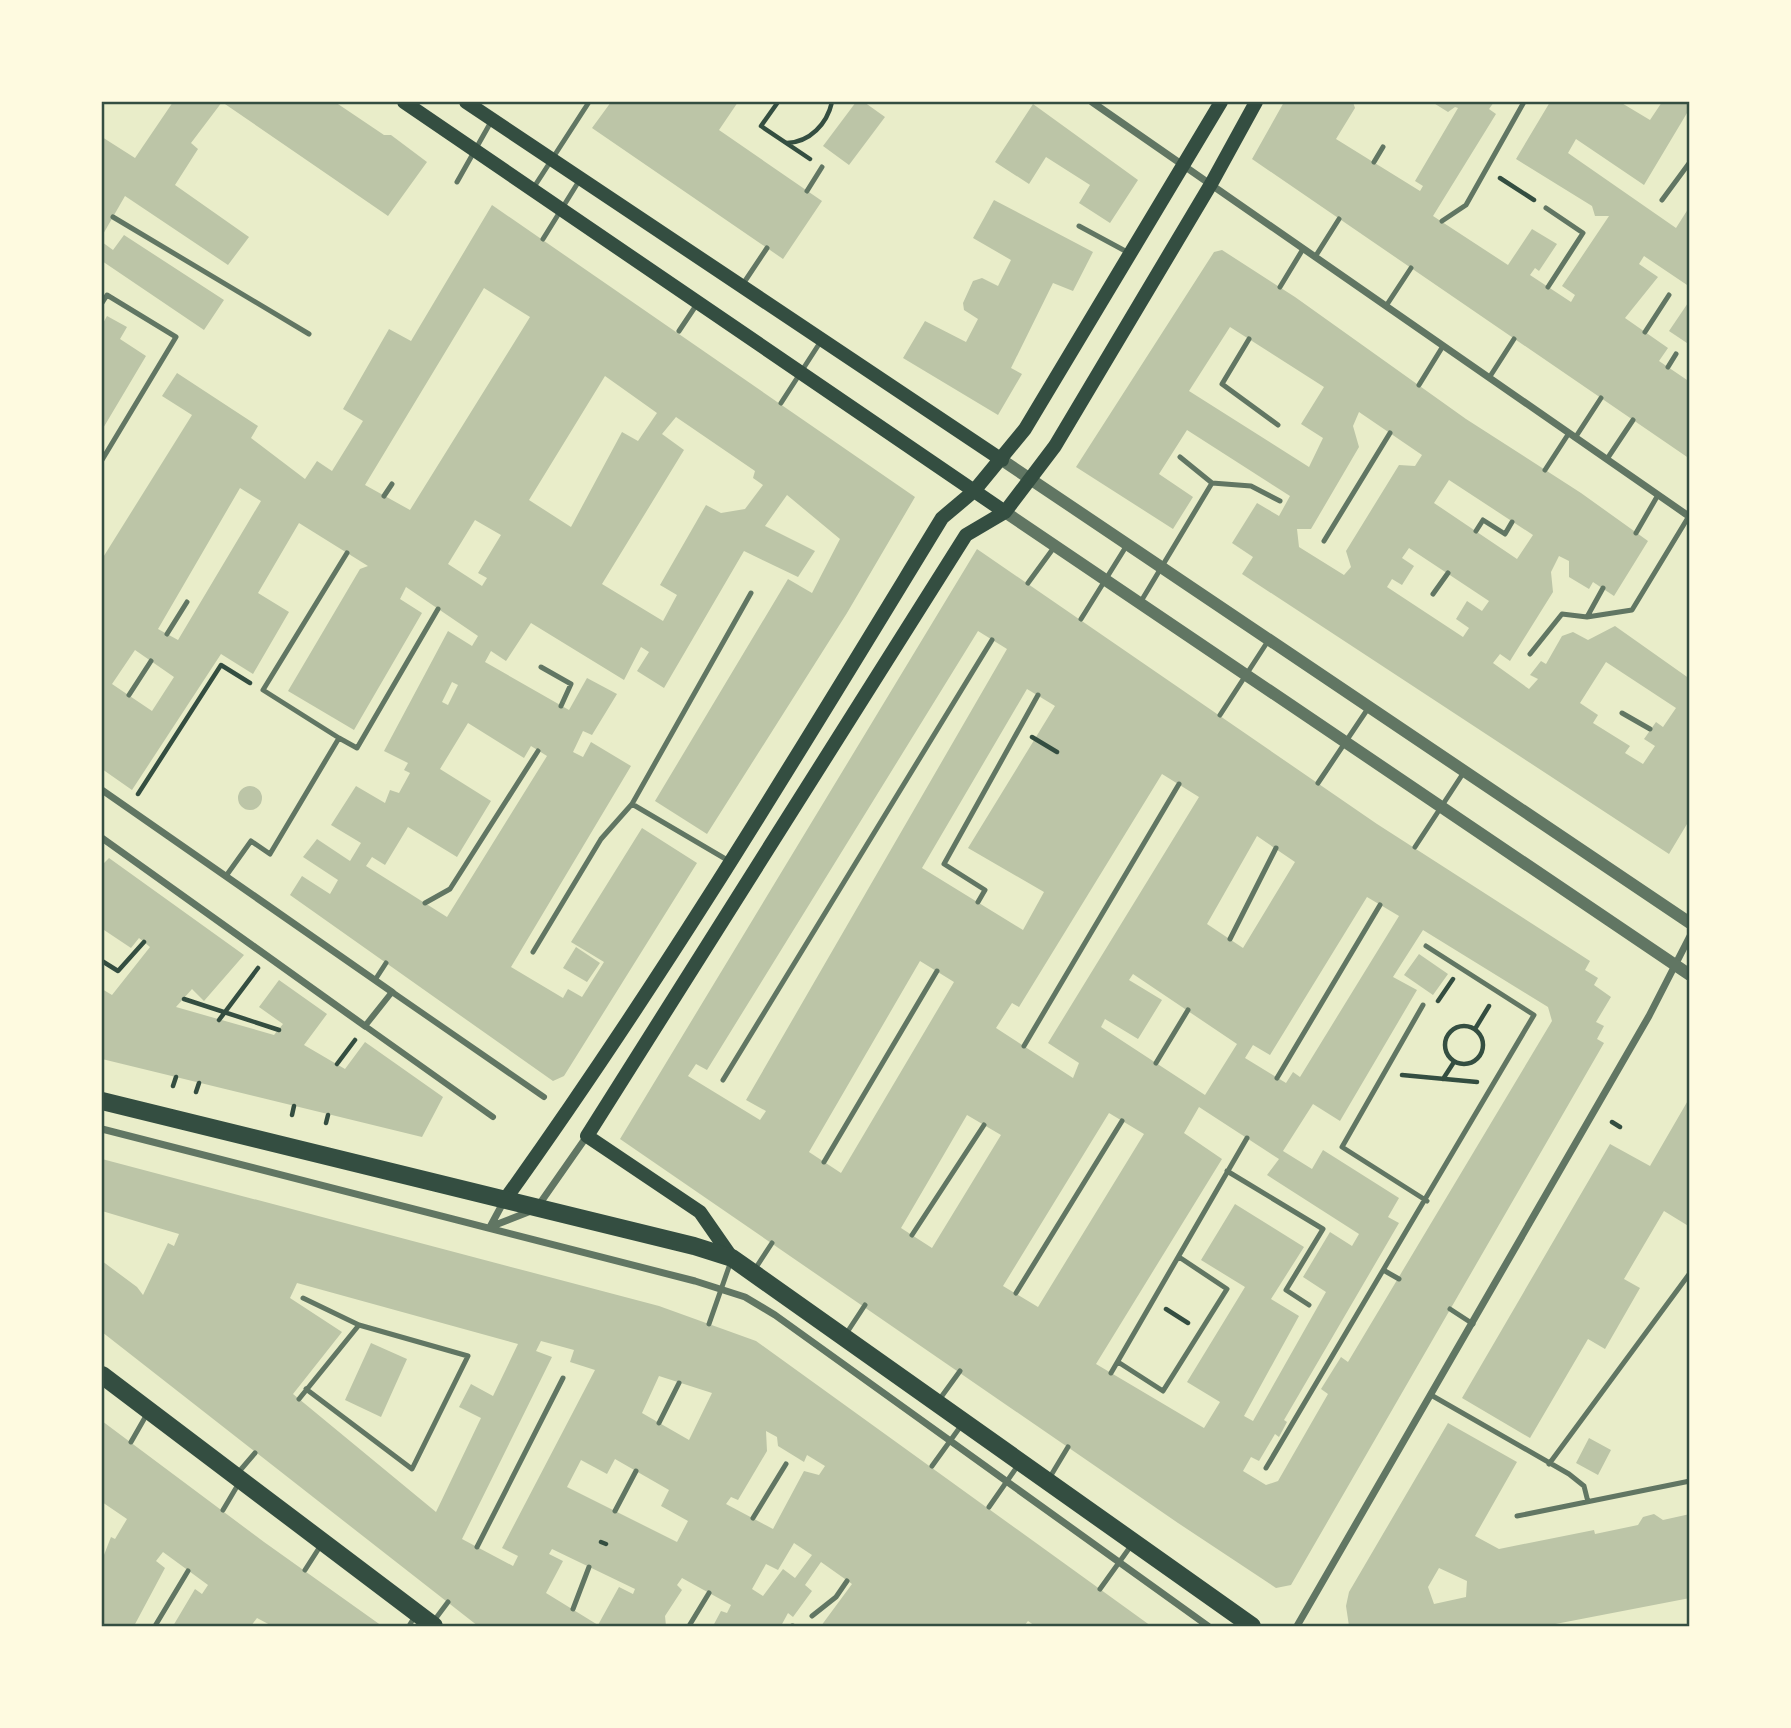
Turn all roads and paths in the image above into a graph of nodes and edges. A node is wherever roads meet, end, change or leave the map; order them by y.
1 (404, 102) edge
2 (466, 102) edge
3 (589, 102) edge
4 (778, 102) edge
5 (832, 102) edge
6 (1092, 102) edge
7 (1221, 102) edge
8 (1256, 102) edge
9 (1524, 102) edge
10 (492, 120) junction
11 (786, 143) junction
12 (1383, 147) dead end
13 (475, 152) junction
14 (552, 159) junction
15 (1374, 162) dead end
16 (1689, 162) edge
17 (1184, 166) junction
18 (822, 167) joint
19 (581, 178) junction
20 (457, 182) dead end
21 (1211, 184) junction
22 (1511, 184) dead end
23 (533, 191) junction
24 (807, 191) dead end
25 (1662, 200) dead end
26 (1546, 208) joint
27 (562, 210) junction
28 (113, 217) dead end
29 (1339, 219) dead end
30 (1441, 221) dead end
31 (1079, 226) dead end
32 (543, 239) dead end
33 (767, 248) dead end
34 (1303, 249) junction
35 (1132, 254) junction
36 (1315, 257) junction
37 (1411, 268) dead end
38 (741, 287) junction
39 (1280, 287) dead end
40 (1548, 287) dead end
41 (1669, 295) dead end
42 (699, 301) junction
43 (102, 303) edge
44 (1386, 306) junction
45 (679, 331) dead end
46 (1645, 332) dead end
47 (309, 334) dead end
48 (1249, 339) dead end
49 (1514, 339) dead end
50 (821, 341) junction
51 (1443, 346) junction
52 (1676, 354) dead end
53 (1668, 367) dead end
54 (801, 374) junction
55 (1489, 378) junction
56 (1419, 385) dead end
57 (1601, 398) dead end
58 (781, 403) dead end
59 (1633, 419) dead end
60 (1278, 425) dead end
61 (1390, 433) dead end
62 (1572, 435) junction
63 (1180, 457) dead end
64 (1606, 459) junction
65 (102, 460) edge
66 (1002, 460) junction
67 (1545, 470) dead end
68 (1032, 478) junction
69 (1212, 483) junction
70 (392, 484) dead end
71 (974, 491) junction
72 (1658, 495) junction
73 (384, 496) dead end
74 (1280, 501) dead end
75 (1005, 512) junction
76 (1689, 516) edge
77 (1512, 522) dead end
78 (1476, 531) dead end
79 (1636, 533) dead end
80 (1324, 541) dead end
81 (1129, 542) junction
82 (1055, 546) junction
83 (347, 553) dead end
84 (1162, 565) junction
85 (1448, 573) dead end
86 (1104, 579) junction
87 (1028, 583) dead end
88 (1604, 588) dead end
89 (751, 593) dead end
90 (1433, 594) dead end
91 (187, 602) dead end
92 (1140, 603) junction
93 (438, 609) dead end
94 (1587, 617) junction
95 (1081, 619) dead end
96 (167, 634) dead end
97 (1270, 638) junction
98 (992, 640) dead end
99 (1530, 654) dead end
100 (150, 661) dead end
101 (541, 667) dead end
102 (1246, 675) junction
103 (263, 690) junction
104 (129, 695) dead end
105 (1038, 695) dead end
106 (1370, 705) junction
107 (561, 706) dead end
108 (1622, 713) dead end
109 (1220, 715) dead end
110 (1650, 729) dead end
111 (1028, 734) dead end
112 (339, 738) junction
113 (1345, 742) junction
114 (537, 751) dead end
115 (1057, 752) dead end
116 (1465, 769) junction
117 (1318, 783) dead end
118 (1179, 784) dead end
119 (102, 790) edge
120 (632, 804) junction
121 (1441, 806) junction
122 (129, 809) junction
123 (102, 838) edge
124 (1276, 848) dead end
125 (1415, 848) dead end
126 (732, 863) junction
127 (226, 876) junction
128 (978, 902) dead end
129 (425, 903) dead end
130 (1380, 905) dead end
131 (1689, 923) edge
132 (1689, 936) edge
133 (1230, 939) dead end
134 (144, 942) dead end
135 (1426, 946) dead end
136 (533, 952) dead end
137 (102, 961) edge
138 (386, 963) dead end
139 (1676, 966) junction
140 (1460, 968) junction
141 (937, 971) dead end
142 (1689, 975) edge
143 (375, 980) junction
144 (392, 992) junction
145 (1498, 992) junction
146 (184, 999) dead end
147 (1423, 1005) joint
148 (1188, 1010) dead end
149 (365, 1026) junction
150 (1475, 1029) junction
151 (279, 1030) dead end
152 (1024, 1046) dead end
153 (343, 1057) dead end
154 (1454, 1062) junction
155 (1156, 1063) dead end
156 (337, 1065) dead end
157 (1384, 1074) junction
158 (176, 1077) dead end
159 (1278, 1078) dead end
160 (1443, 1079) junction
161 (723, 1080) dead end
162 (199, 1083) dead end
163 (1494, 1083) junction
164 (173, 1086) dead end
165 (196, 1092) dead end
166 (544, 1097) dead end
167 (102, 1101) edge
168 (294, 1106) dead end
169 (292, 1115) dead end
170 (328, 1115) dead end
171 (493, 1117) dead end
172 (1122, 1122) dead end
173 (1612, 1122) dead end
174 (326, 1123) dead end
175 (984, 1125) dead end
176 (1619, 1127) dead end
177 (102, 1129) edge
178 (587, 1136) junction
179 (1247, 1138) dead end
180 (824, 1162) dead end
181 (1227, 1171) junction
182 (504, 1201) junction
183 (1427, 1201) junction
184 (536, 1209) junction
185 (489, 1228) junction
186 (912, 1235) dead end
187 (772, 1242) dead end
188 (1179, 1257) junction
189 (732, 1258) junction
190 (1385, 1271) junction
191 (753, 1272) junction
192 (1689, 1273) edge
193 (1399, 1279) dead end
194 (722, 1288) junction
195 (1016, 1293) dead end
196 (303, 1298) dead end
197 (1153, 1301) junction
198 (865, 1305) dead end
199 (1309, 1305) dead end
200 (1450, 1309) dead end
201 (709, 1324) dead end
202 (1473, 1324) junction
203 (359, 1325) junction
204 (1201, 1331) junction
205 (844, 1336) junction
206 (1118, 1362) junction
207 (960, 1371) dead end
208 (1111, 1373) dead end
209 (102, 1375) edge
210 (563, 1378) dead end
211 (680, 1382) dead end
212 (306, 1390) junction
213 (1431, 1395) junction
214 (299, 1399) dead end
215 (937, 1403) junction
216 (149, 1411) junction
217 (964, 1422) junction
218 (659, 1423) dead end
219 (950, 1440) junction
220 (131, 1442) dead end
221 (1068, 1447) dead end
222 (255, 1452) dead end
223 (1021, 1462) junction
224 (786, 1464) dead end
225 (1549, 1464) junction
226 (932, 1466) dead end
227 (1266, 1468) dead end
228 (636, 1471) dead end
229 (238, 1478) junction
230 (1007, 1481) junction
231 (1047, 1481) junction
232 (1689, 1481) edge
233 (1588, 1502) junction
234 (989, 1507) dead end
235 (223, 1510) dead end
236 (615, 1511) dead end
237 (1517, 1516) dead end
238 (753, 1518) dead end
239 (322, 1542) junction
240 (1133, 1542) junction
241 (477, 1547) dead end
242 (1119, 1562) junction
243 (589, 1567) dead end
244 (305, 1570) dead end
245 (188, 1571) dead end
246 (847, 1581) dead end
247 (1100, 1589) dead end
248 (709, 1592) dead end
249 (448, 1602) dead end
250 (573, 1609) dead end
251 (812, 1616) dead end
252 (423, 1623) edge
253 (1241, 1623) edge
254 (155, 1626) edge
255 (689, 1626) edge
256 (1208, 1626) edge
257 (1297, 1626) edge

1 - 13 main road
2 - 10 main road
3 - 14 lane
4 - 11 path
5 - 11 path
6 - 17 street
7 - 17 main road
8 - 21 main road
9 - 30 lane
10 - 13 lane
10 - 14 main road
11 - 18 path
12 - 15 lane
13 - 20 lane
13 - 23 main road
14 - 19 main road
14 - 23 lane
16 - 25 lane
17 - 21 street
17 - 35 main road
18 - 24 lane
19 - 27 lane
19 - 38 main road
21 - 34 street
21 - 68 main road
22 - 26 path
23 - 27 main road
26 - 40 lane
27 - 32 lane
27 - 42 main road
28 - 47 lane
29 - 36 lane
31 - 35 lane
33 - 38 lane
34 - 36 street
34 - 39 lane
35 - 66 main road
36 - 44 street
37 - 44 lane
38 - 50 main road
41 - 46 lane
42 - 45 lane
42 - 54 main road
43 - 65 lane
44 - 51 street
48 - 60 lane
49 - 55 lane
50 - 54 lane
50 - 66 main road
51 - 55 street
51 - 56 lane
52 - 53 lane
54 - 58 lane
54 - 71 main road
55 - 62 street
57 - 62 lane
59 - 64 lane
61 - 80 lane
62 - 64 street
62 - 67 lane
63 - 69 lane
64 - 72 street
66 - 68 street
66 - 71 main road
68 - 75 main road
68 - 81 street
69 - 74 lane
69 - 84 lane
70 - 73 lane
71 - 75 main road
71 - 126 main road
72 - 76 street
72 - 79 lane
75 - 82 street
75 - 178 main road
76 - 94 lane
77 - 78 lane
81 - 84 street
81 - 86 lane
82 - 86 street
82 - 87 lane
83 - 103 lane
84 - 92 lane
84 - 97 street
85 - 90 lane
86 - 92 street
86 - 95 lane
88 - 94 lane
89 - 120 lane
91 - 96 lane
92 - 102 street
93 - 112 lane
94 - 99 lane
97 - 102 lane
97 - 106 street
98 - 161 lane
100 - 104 lane
101 - 107 lane
102 - 109 lane
102 - 113 street
103 - 112 lane
103 - 122 path
105 - 128 lane
106 - 113 lane
106 - 116 street
108 - 110 lane
111 - 115 path
112 - 127 lane
113 - 117 lane
113 - 121 street
114 - 129 lane
116 - 121 lane
116 - 131 street
118 - 152 lane
119 - 122 street
120 - 126 lane
120 - 136 lane
121 - 125 lane
121 - 139 street
122 - 127 street
123 - 149 street
124 - 133 lane
126 - 182 main road
127 - 143 street
130 - 159 lane
132 - 139 street
134 - 137 path
135 - 140 lane
138 - 143 lane
139 - 142 street
139 - 202 street
140 - 145 lane
140 - 147 path
141 - 180 lane
143 - 144 street
144 - 149 street
144 - 166 street
145 - 150 path
145 - 163 lane
146 - 151 path
147 - 157 lane
148 - 155 lane
149 - 171 street
150 - 154 path
150 - 154 path
153 - 156 path
154 - 160 path
157 - 160 path
157 - 183 lane
158 - 164 path
160 - 163 path
162 - 165 path
163 - 183 lane
167 - 182 main road
168 - 169 path
170 - 174 path
172 - 195 lane
173 - 176 path
175 - 186 lane
177 - 185 street
178 - 184 street
178 - 189 main road
179 - 181 lane
181 - 188 lane
181 - 199 lane
182 - 184 main road
182 - 185 street
183 - 190 lane
184 - 185 street
184 - 189 main road
185 - 194 street
187 - 191 lane
188 - 197 lane
188 - 204 lane
189 - 191 main road
189 - 194 lane
190 - 193 lane
190 - 227 lane
191 - 205 main road
192 - 225 lane
194 - 201 lane
194 - 219 street
196 - 203 lane
197 - 204 path
197 - 206 lane
198 - 205 lane
200 - 202 lane
202 - 213 street
203 - 212 lane
203 - 212 lane
204 - 206 lane
205 - 215 main road
206 - 208 lane
207 - 215 lane
209 - 216 main road
210 - 241 lane
211 - 218 lane
212 - 214 lane
213 - 225 lane
213 - 257 street
215 - 217 main road
216 - 220 lane
216 - 229 main road
217 - 219 lane
217 - 223 main road
219 - 226 lane
219 - 230 street
221 - 231 lane
222 - 229 lane
223 - 230 lane
223 - 231 main road
224 - 238 lane
225 - 233 lane
228 - 236 lane
229 - 235 lane
229 - 239 main road
230 - 234 lane
230 - 242 street
231 - 240 main road
232 - 233 lane
233 - 237 lane
239 - 244 lane
239 - 252 main road
240 - 242 lane
240 - 253 main road
242 - 247 lane
242 - 256 street
243 - 250 lane
245 - 254 lane
246 - 251 lane
248 - 255 lane
249 - 252 lane

